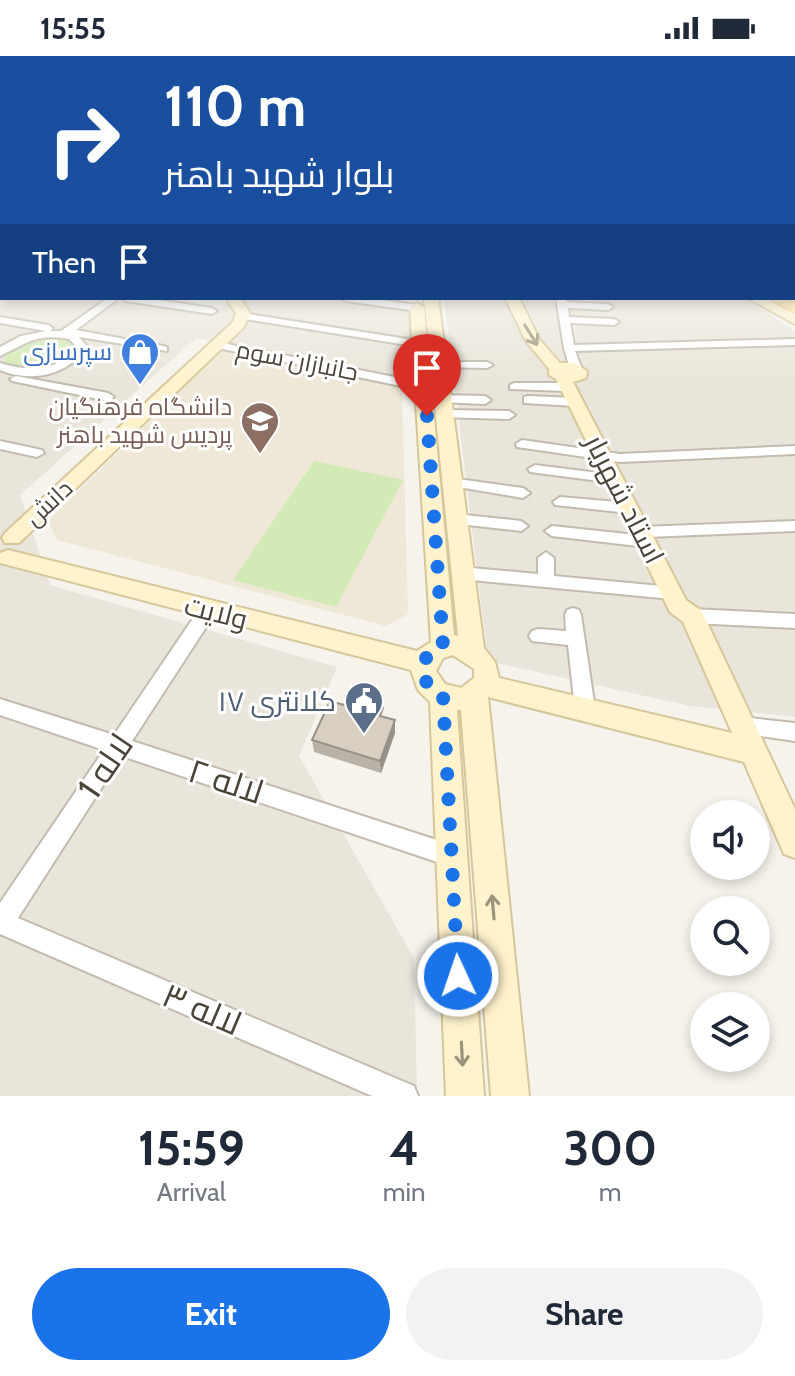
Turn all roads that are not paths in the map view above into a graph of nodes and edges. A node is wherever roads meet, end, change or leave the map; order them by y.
1 (111, 300) edge
2 (156, 300) edge
3 (234, 300) edge
4 (397, 300) edge
5 (513, 300) edge
6 (759, 300) edge
7 (422, 301) edge
8 (562, 302) edge
9 (216, 304) edge
10 (608, 307) dead end
11 (242, 316) junction
12 (0, 320) edge
13 (565, 320) junction
14 (795, 320) edge
15 (614, 322) dead end
16 (65, 333) junction
17 (795, 342) edge
18 (420, 344) junction
19 (217, 345) junction
20 (569, 348) junction
21 (163, 349) dead end
22 (0, 353) edge
23 (438, 365) junction
24 (487, 365) dead end
25 (3, 374) edge
26 (570, 380) junction
27 (425, 387) junction
28 (514, 387) dead end
29 (108, 397) dead end
30 (485, 400) dead end
31 (528, 400) dead end
32 (443, 406) junction
33 (509, 415) dead end
34 (522, 444) dead end
35 (0, 445) edge
36 (795, 450) edge
37 (37, 453) dead end
38 (612, 458) junction
39 (535, 469) dead end
40 (615, 479) junction
41 (451, 482) junction
42 (523, 493) dead end
43 (560, 502) dead end
44 (629, 508) junction
45 (455, 519) junction
46 (521, 526) dead end
47 (795, 526) edge
48 (552, 531) dead end
49 (648, 535) junction
50 (4, 546) edge
51 (546, 558) dead end
52 (461, 573) junction
53 (546, 581) junction
54 (672, 593) junction
55 (208, 610) junction
56 (573, 615) dead end
57 (692, 616) junction
58 (795, 621) edge
59 (538, 636) dead end
60 (576, 639) junction
61 (443, 646) junction
62 (472, 650) junction
63 (423, 663) junction
64 (466, 692) junction
65 (0, 707) edge
66 (585, 709) junction
67 (740, 726) junction
68 (795, 732) edge
69 (118, 746) junction
70 (752, 751) junction
71 (795, 843) edge
72 (452, 856) junction
73 (1, 922) edge
74 (404, 1096) edge
75 (465, 1096) edge
76 (510, 1096) edge

1 - 16 street
2 - 9 street
3 - 11 street
4 - 7 street
5 -> 26 street, استاد شهریار
6 - 14 street
7 - 18 street
7 - 23 street
8 - 10 street
8 - 13 street
9 - 50 street, دانش
11 - 18 street
11 - 19 street, دانش
12 - 16 street
13 - 15 street
13 - 20 street
16 - 21 street
16 - 22 street
16 - 25 street
17 - 20 street
18 - 27 street
19 - 27 street, جانبازان سوم
19 - 50 street, دانش
20 - 26 street
23 - 24 street
23 - 32 street
25 - 29 street
26 - 28 street
26 - 31 street
26 - 38 street, استاد شهریار
27 - 61 street
30 - 32 street
32 - 33 street
32 - 41 street
34 - 38 street
35 - 37 street
36 - 38 street
38 - 40 street, استاد شهریار
38 - 49 street, استاد شهریار
39 - 40 street
40 - 44 street, استاد شهریار
41 - 42 street
41 - 45 street
43 - 44 street
44 - 49 street, استاد شهریار
45 - 46 street
45 - 52 street
47 - 49 street
48 - 49 street
49 - 54 street, استاد شهریار
49 - 57 street, استاد شهریار
50 - 55 street, ولایت
51 - 53 street
52 - 53 street
52 - 62 street
53 - 54 street
54 - 57 street, استاد شهریار
55 - 63 street, ولایت
55 - 69 street, لاله 1
56 - 60 street
57 - 58 street
57 - 67 street, استاد شهریار
59 - 60 street
60 - 66 street
61 - 62 street
61 - 63 street
62 - 64 street
63 - 64 street
64 - 66 street
64 - 72 street
76 -> 64 street
65 - 69 street, لاله ۲
66 - 70 street
67 - 68 street
67 - 70 street, استاد شهریار
69 - 72 street, لاله ۲
69 - 73 street, لاله 1
70 - 71 street, استاد شهریار
72 -> 75 street
73 - 74 street, لاله ۳

